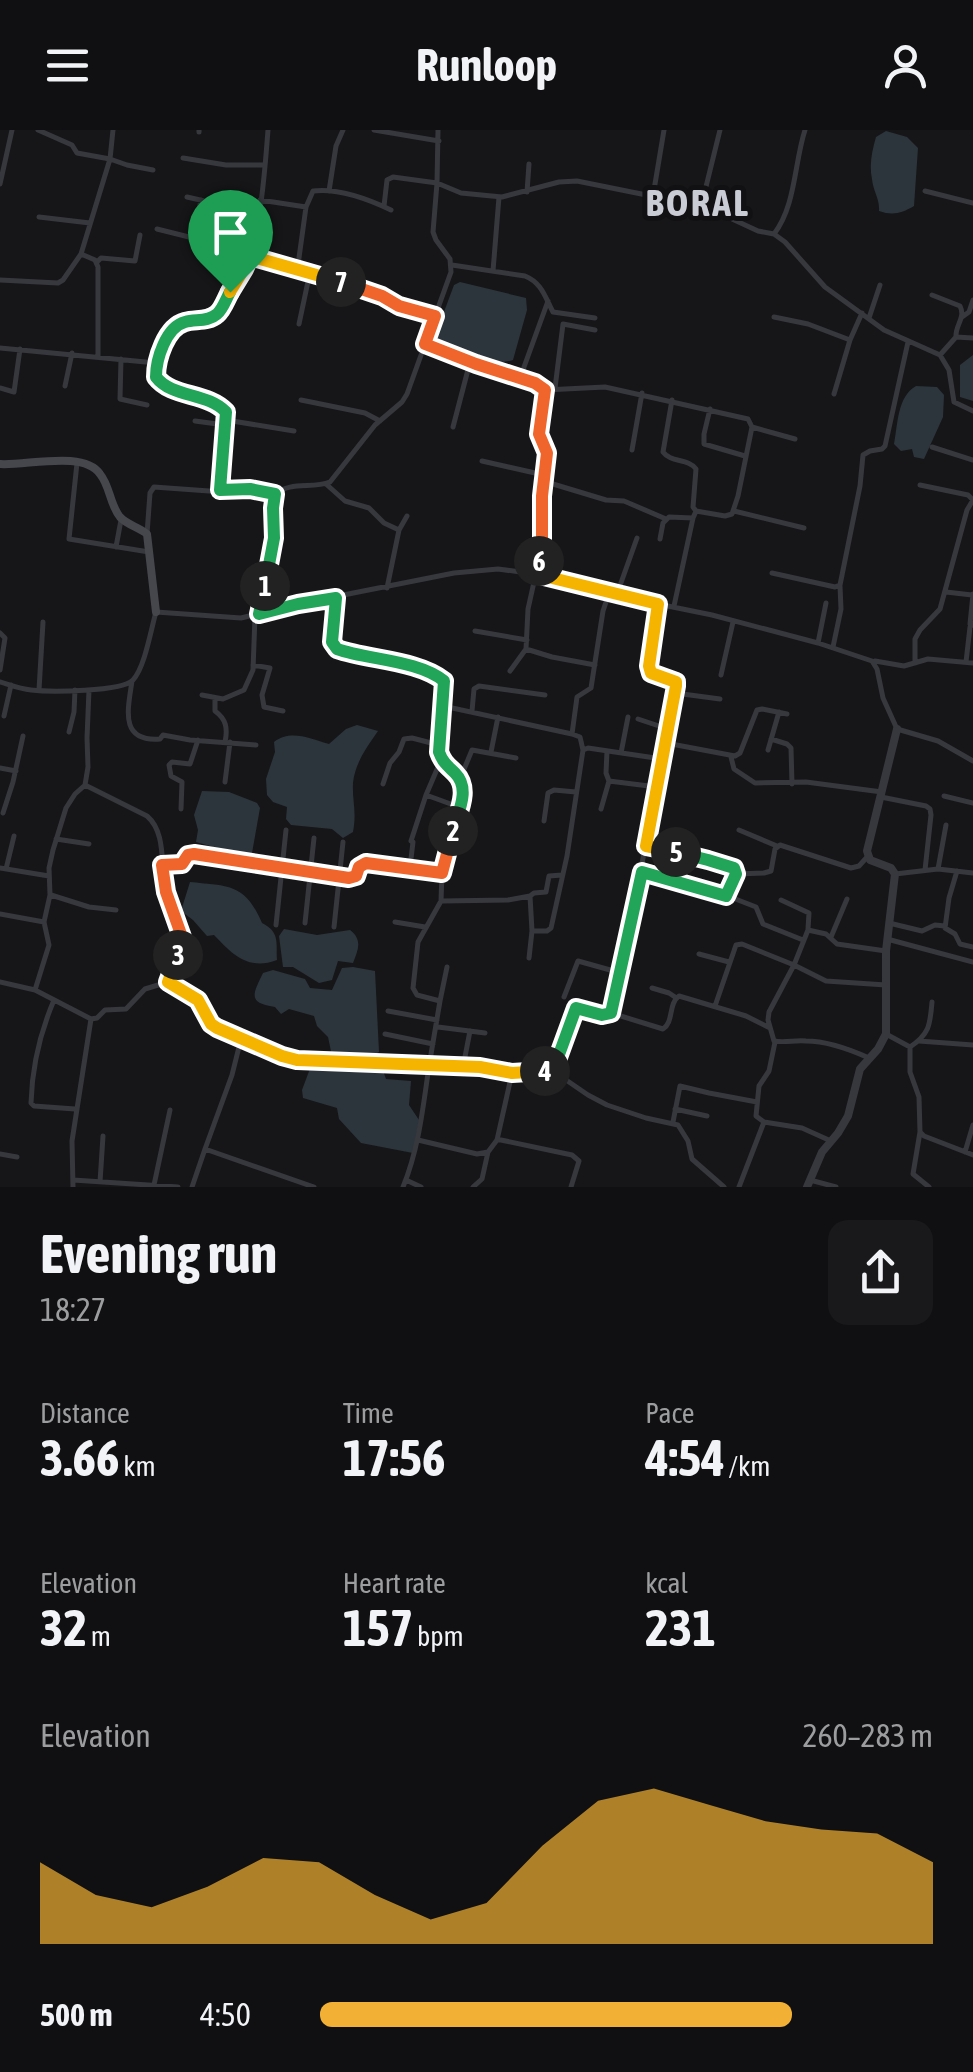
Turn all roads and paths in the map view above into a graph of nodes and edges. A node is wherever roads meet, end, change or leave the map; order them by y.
1 (12, 130) edge
2 (38, 130) edge
3 (114, 130) edge
4 (268, 130) edge
5 (343, 130) edge
6 (374, 130) edge
7 (438, 130) edge
8 (664, 130) edge
9 (720, 130) edge
10 (805, 130) edge
11 (438, 141) junction
12 (183, 158) dead end
13 (110, 159) junction
14 (266, 164) junction
15 (529, 164) dead end
16 (152, 170) dead end
17 (438, 183) junction
18 (0, 184) edge
19 (329, 190) junction
20 (924, 191) dead end
21 (527, 192) junction
22 (499, 196) junction
23 (653, 196) junction
24 (187, 198) dead end
25 (201, 200) junction
26 (260, 200) junction
27 (973, 202) edge
28 (306, 207) junction
29 (700, 207) junction
30 (258, 213) junction
31 (39, 217) dead end
32 (90, 223) junction
33 (157, 230) dead end
34 (774, 234) junction
35 (140, 235) dead end
36 (81, 254) junction
37 (250, 256) junction
38 (96, 262) junction
39 (452, 265) junction
40 (296, 268) junction
41 (492, 271) junction
42 (310, 272) junction
43 (0, 280) edge
44 (880, 285) dead end
45 (932, 295) dead end
46 (973, 300) edge
47 (548, 301) junction
48 (862, 313) junction
49 (435, 316) junction
50 (774, 317) dead end
51 (962, 317) junction
52 (595, 318) dead end
53 (869, 318) junction
54 (299, 324) dead end
55 (595, 330) dead end
56 (956, 337) junction
57 (973, 338) edge
58 (850, 340) junction
59 (908, 342) junction
60 (425, 344) junction
61 (0, 348) edge
62 (20, 349) junction
63 (72, 354) junction
64 (940, 355) junction
65 (98, 356) junction
66 (121, 359) junction
67 (470, 362) junction
68 (157, 364) junction
69 (520, 378) junction
70 (65, 386) dead end
71 (0, 388) edge
72 (555, 388) junction
73 (545, 390) junction
74 (642, 393) junction
75 (834, 394) dead end
76 (301, 400) dead end
77 (672, 400) junction
78 (147, 405) dead end
79 (710, 409) junction
80 (973, 411) edge
81 (195, 421) dead end
82 (380, 421) junction
83 (225, 422) junction
84 (453, 427) dead end
85 (752, 428) junction
86 (294, 430) dead end
87 (795, 439) dead end
88 (932, 447) dead end
89 (632, 450) dead end
90 (745, 456) junction
91 (973, 460) edge
92 (482, 461) dead end
93 (78, 462) junction
94 (0, 464) edge
95 (544, 478) junction
96 (326, 484) junction
97 (920, 485) dead end
98 (220, 490) junction
99 (275, 494) junction
100 (973, 500) edge
101 (734, 511) junction
102 (694, 514) junction
103 (407, 516) dead end
104 (666, 518) junction
105 (121, 519) junction
106 (804, 528) dead end
107 (399, 530) junction
108 (147, 534) junction
109 (637, 538) dead end
110 (660, 539) dead end
111 (116, 547) junction
112 (149, 552) junction
113 (772, 573) dead end
114 (536, 574) junction
115 (840, 584) junction
116 (387, 588) junction
117 (946, 592) junction
118 (614, 593) junction
119 (973, 595) edge
120 (336, 598) junction
121 (826, 603) dead end
122 (658, 604) junction
123 (674, 606) junction
124 (156, 612) junction
125 (257, 615) junction
126 (43, 622) dead end
127 (732, 622) junction
128 (971, 625) edge
129 (474, 631) dead end
130 (0, 633) edge
131 (527, 640) junction
132 (818, 642) junction
133 (833, 647) junction
134 (526, 650) junction
135 (872, 661) junction
136 (916, 663) junction
137 (969, 663) edge
138 (594, 665) junction
139 (253, 666) junction
140 (0, 670) edge
141 (510, 671) dead end
142 (721, 675) dead end
143 (132, 681) junction
144 (0, 682) edge
145 (10, 685) junction
146 (39, 690) junction
147 (76, 690) junction
148 (89, 690) junction
149 (675, 694) junction
150 (202, 695) dead end
151 (545, 695) dead end
152 (215, 698) junction
153 (720, 699) dead end
154 (442, 706) junction
155 (283, 711) dead end
156 (472, 711) junction
157 (4, 716) dead end
158 (628, 717) dead end
159 (498, 718) junction
160 (638, 719) dead end
161 (668, 729) junction
162 (897, 730) junction
163 (69, 732) dead end
164 (572, 734) junction
165 (22, 736) dead end
166 (772, 738) junction
167 (198, 740) junction
168 (228, 742) junction
169 (666, 742) junction
170 (256, 745) dead end
171 (439, 745) junction
172 (584, 750) junction
173 (768, 750) dead end
174 (607, 751) junction
175 (490, 752) junction
176 (621, 753) junction
177 (731, 756) junction
178 (516, 758) dead end
179 (664, 759) junction
180 (442, 760) junction
181 (973, 762) edge
182 (0, 768) edge
183 (16, 770) junction
184 (460, 779) junction
185 (609, 781) junction
186 (225, 782) dead end
187 (383, 784) dead end
188 (792, 784) junction
189 (85, 785) junction
190 (658, 787) junction
191 (576, 792) junction
192 (426, 795) junction
193 (881, 795) junction
194 (944, 796) dead end
195 (973, 803) edge
196 (460, 807) junction
197 (181, 809) dead end
198 (601, 809) dead end
199 (5, 814) edge
200 (544, 821) dead end
201 (946, 825) dead end
202 (286, 830) dead end
203 (739, 830) dead end
204 (14, 836) dead end
205 (314, 838) dead end
206 (56, 839) junction
207 (343, 842) dead end
208 (89, 844) dead end
209 (646, 846) junction
210 (777, 846) junction
211 (868, 856) junction
212 (162, 865) junction
213 (410, 867) junction
214 (3, 868) edge
215 (282, 868) junction
216 (938, 869) junction
217 (925, 870) junction
218 (958, 871) junction
219 (310, 872) junction
220 (642, 872) junction
221 (442, 873) junction
222 (736, 874) junction
223 (894, 874) junction
224 (973, 874) edge
225 (563, 875) junction
226 (49, 876) junction
227 (340, 877) junction
228 (50, 895) junction
229 (530, 896) junction
230 (726, 896) junction
231 (847, 899) dead end
232 (781, 900) dead end
233 (441, 901) junction
234 (116, 910) dead end
235 (0, 914) edge
236 (44, 922) junction
237 (395, 922) dead end
238 (305, 923) dead end
239 (889, 923) junction
240 (276, 926) dead end
241 (945, 926) junction
242 (425, 927) junction
243 (334, 928) dead end
244 (532, 930) junction
245 (808, 930) junction
246 (831, 938) junction
247 (887, 939) junction
248 (803, 940) junction
249 (973, 948) edge
250 (886, 951) junction
251 (698, 954) dead end
252 (529, 958) dead end
253 (729, 962) junction
254 (973, 962) edge
255 (794, 965) junction
256 (446, 967) dead end
257 (621, 973) junction
258 (0, 982) edge
259 (168, 982) junction
260 (887, 985) junction
261 (652, 988) dead end
262 (35, 990) junction
263 (564, 997) dead end
264 (675, 998) junction
265 (54, 1000) junction
266 (440, 1001) junction
267 (932, 1002) dead end
268 (715, 1006) junction
269 (388, 1011) dead end
270 (611, 1013) junction
271 (92, 1020) junction
272 (437, 1023) junction
273 (770, 1028) junction
274 (470, 1031) junction
275 (484, 1033) dead end
276 (385, 1034) dead end
277 (886, 1034) junction
278 (241, 1038) junction
279 (919, 1041) junction
280 (775, 1042) junction
281 (433, 1044) junction
282 (973, 1044) edge
283 (910, 1047) junction
284 (869, 1058) junction
285 (428, 1066) junction
286 (463, 1068) junction
287 (553, 1071) junction
288 (512, 1073) junction
289 (757, 1102) junction
290 (675, 1109) junction
291 (76, 1110) junction
292 (170, 1110) dead end
293 (707, 1116) dead end
294 (764, 1122) junction
295 (673, 1123) junction
296 (973, 1125) edge
297 (920, 1132) junction
298 (103, 1136) dead end
299 (418, 1140) junction
300 (497, 1140) junction
301 (831, 1141) junction
302 (205, 1149) junction
303 (488, 1152) junction
304 (965, 1152) junction
305 (0, 1154) edge
306 (973, 1155) edge
307 (18, 1156) dead end
308 (100, 1182) junction
309 (73, 1184) edge
310 (405, 1184) edge
311 (808, 1184) edge
312 (154, 1185) edge
313 (140, 1186) edge
314 (178, 1187) edge
315 (192, 1187) edge
316 (314, 1187) edge
317 (421, 1187) edge
318 (472, 1187) edge
319 (571, 1187) edge
320 (724, 1187) edge
321 (739, 1187) edge
322 (836, 1187) edge
323 (929, 1187) edge

1 - 18 street
2 - 13 street
3 - 13 street
4 - 14 street
5 - 19 street
6 - 11 street
7 - 11 street
8 - 23 street
9 - 29 street
10 - 34 street
11 - 17 street
12 - 14 street
13 - 16 street
13 - 32 street
14 - 26 street
15 - 21 street
17 - 19 street
17 - 22 street
17 - 39 street
19 - 28 street
20 - 27 street
21 - 22 street
21 - 23 street
22 - 41 street
23 - 29 street
24 - 25 street
25 - 30 street
25 - 33 street
26 - 28 street
26 - 30 street
28 - 40 street
29 - 34 street
30 - 37 street
31 - 32 street
32 - 36 street
34 - 48 street
35 - 38 street
36 - 38 street
36 - 43 street
37 - 40 street
37 - 68 street
38 - 65 street
39 - 41 street
39 - 49 street
40 - 42 street
41 - 47 street
42 - 49 street
42 - 54 street
44 - 53 street
45 - 51 street
46 - 51 street
47 - 52 street
47 - 69 street
48 - 53 street
48 - 58 street
49 - 60 street
50 - 58 street
51 - 56 street
53 - 59 street
55 - 72 street
56 - 57 street
56 - 64 street
58 - 75 street
59 - 64 street
59 - 115 street
60 - 67 street
60 - 82 street
61 - 62 street
62 - 63 street
62 - 71 street
63 - 65 street
63 - 70 street
64 - 80 street
65 - 66 street
66 - 68 street
66 - 78 street
67 - 69 street
67 - 84 street
68 - 83 street
69 - 73 street
72 - 73 street
72 - 74 street
73 - 95 street
74 - 77 street
74 - 89 street
76 - 82 street
77 - 79 street
77 - 102 street
79 - 85 street
79 - 90 street
81 - 83 street
82 - 96 street
83 - 86 street
83 - 98 street
85 - 87 street
85 - 90 street
88 - 91 street
90 - 101 street
92 - 95 street
93 - 94 main road
93 - 105 main road
93 - 111 street
95 - 104 street
95 - 114 street
96 - 99 street
96 - 107 street
97 - 100 street
98 - 99 street
98 - 108 street
99 - 125 street
100 - 117 street
101 - 102 street
101 - 106 street
102 - 104 street
102 - 123 street
103 - 107 street
104 - 110 street
105 - 108 main road
105 - 111 street
107 - 116 street
108 - 112 main road
109 - 118 street
111 - 112 street
112 - 124 main road
113 - 115 street
114 - 116 street
114 - 118 street
114 - 131 street
115 - 133 street
116 - 120 street
117 - 119 street
117 - 136 street
118 - 122 street
118 - 138 street
119 - 128 street
120 - 125 street
120 - 154 street
121 - 132 street
122 - 123 street
122 - 149 street
123 - 127 street
124 - 125 street
124 - 143 street
125 - 139 street
126 - 146 street
127 - 132 street
127 - 142 street
128 - 137 street
129 - 131 street
130 - 140 street
131 - 134 street
132 - 133 street
133 - 135 street
134 - 138 street
134 - 141 street
135 - 136 street
135 - 162 street
136 - 137 street
138 - 164 street
139 - 152 street
139 - 155 street
143 - 148 street
143 - 167 street
144 - 145 street
145 - 146 street
145 - 157 street
146 - 147 street
147 - 148 street
147 - 163 street
148 - 189 street
149 - 153 street
149 - 161 street
150 - 152 street
151 - 156 street
152 - 168 street
154 - 156 street
154 - 171 street
156 - 159 street
158 - 176 street
159 - 164 street
159 - 175 street
160 - 161 street
161 - 169 street
162 - 181 street
162 - 193 street
164 - 172 street
165 - 183 street
166 - 173 street
166 - 177 street
166 - 188 street
167 - 168 street
167 - 197 street
168 - 170 street
168 - 186 street
169 - 177 street
169 - 179 street
171 - 180 street
171 - 187 street
172 - 174 street
172 - 191 street
174 - 176 street
174 - 185 street
175 - 178 street
175 - 184 street
176 - 179 street
177 - 188 street
179 - 190 street
180 - 184 street
180 - 192 street
182 - 183 street
183 - 199 street
184 - 196 street
185 - 190 street
185 - 198 street
188 - 193 street
189 - 206 street
189 - 212 street
190 - 209 street
191 - 200 street
191 - 225 street
192 - 196 street
192 - 213 street
193 - 211 street
193 - 217 street
194 - 195 street
196 - 221 street
201 - 216 street
202 - 215 street
203 - 210 street
204 - 214 street
205 - 219 street
206 - 208 street
206 - 226 street
207 - 227 street
209 - 220 street
209 - 222 street
210 - 211 street
210 - 222 street
211 - 223 street
212 - 215 street
212 - 259 street
213 - 221 street
213 - 227 street
214 - 226 street
215 - 219 street
215 - 240 street
216 - 217 street
216 - 218 street
217 - 223 street
218 - 224 street
218 - 241 street
219 - 227 street
219 - 238 street
220 - 230 street
220 - 257 street
221 - 233 street
222 - 230 street
223 - 239 street
225 - 229 street
225 - 244 street
226 - 228 street
227 - 243 street
228 - 234 street
228 - 236 street
229 - 233 street
229 - 244 street
230 - 248 street
231 - 246 street
232 - 245 street
233 - 242 street
235 - 236 street
236 - 262 street
237 - 242 street
239 - 241 street
239 - 247 street
241 - 249 street
242 - 266 street
244 - 252 street
245 - 246 street
245 - 248 street
246 - 250 street
247 - 250 street
247 - 254 street
248 - 255 street
250 - 260 street
251 - 253 street
253 - 255 street
253 - 268 street
255 - 260 street
255 - 273 street
256 - 266 street
257 - 263 street
257 - 270 street
258 - 262 street
259 - 271 street
259 - 278 street
260 - 277 street
261 - 264 street
262 - 265 street
264 - 268 street
264 - 270 street
265 - 271 street
265 - 291 street
266 - 272 street
267 - 279 street
268 - 273 street
269 - 272 street
270 - 287 street
271 - 291 street
272 - 274 street
272 - 281 street
273 - 280 street
274 - 275 street
274 - 286 street
276 - 281 street
277 - 283 street
277 - 284 street
278 - 285 street
278 - 302 street
279 - 282 street
279 - 283 street
280 - 284 street
280 - 289 street
281 - 285 street
283 - 297 street
284 - 301 street
285 - 286 street
285 - 299 street
286 - 288 street
287 - 288 street
287 - 295 street
288 - 300 street
289 - 290 street
289 - 294 street
290 - 293 street
290 - 295 street
291 - 309 street
292 - 312 street
294 - 301 street
294 - 321 street
295 - 320 street
296 - 304 street
297 - 304 street
297 - 323 street
298 - 308 street
299 - 303 street
299 - 310 street
300 - 303 street
300 - 319 street
301 - 311 street
302 - 315 street
302 - 316 street
303 - 318 street
304 - 306 street
305 - 307 street
308 - 309 street
308 - 313 street
310 - 317 street
311 - 322 street
312 - 313 street
312 - 314 street

